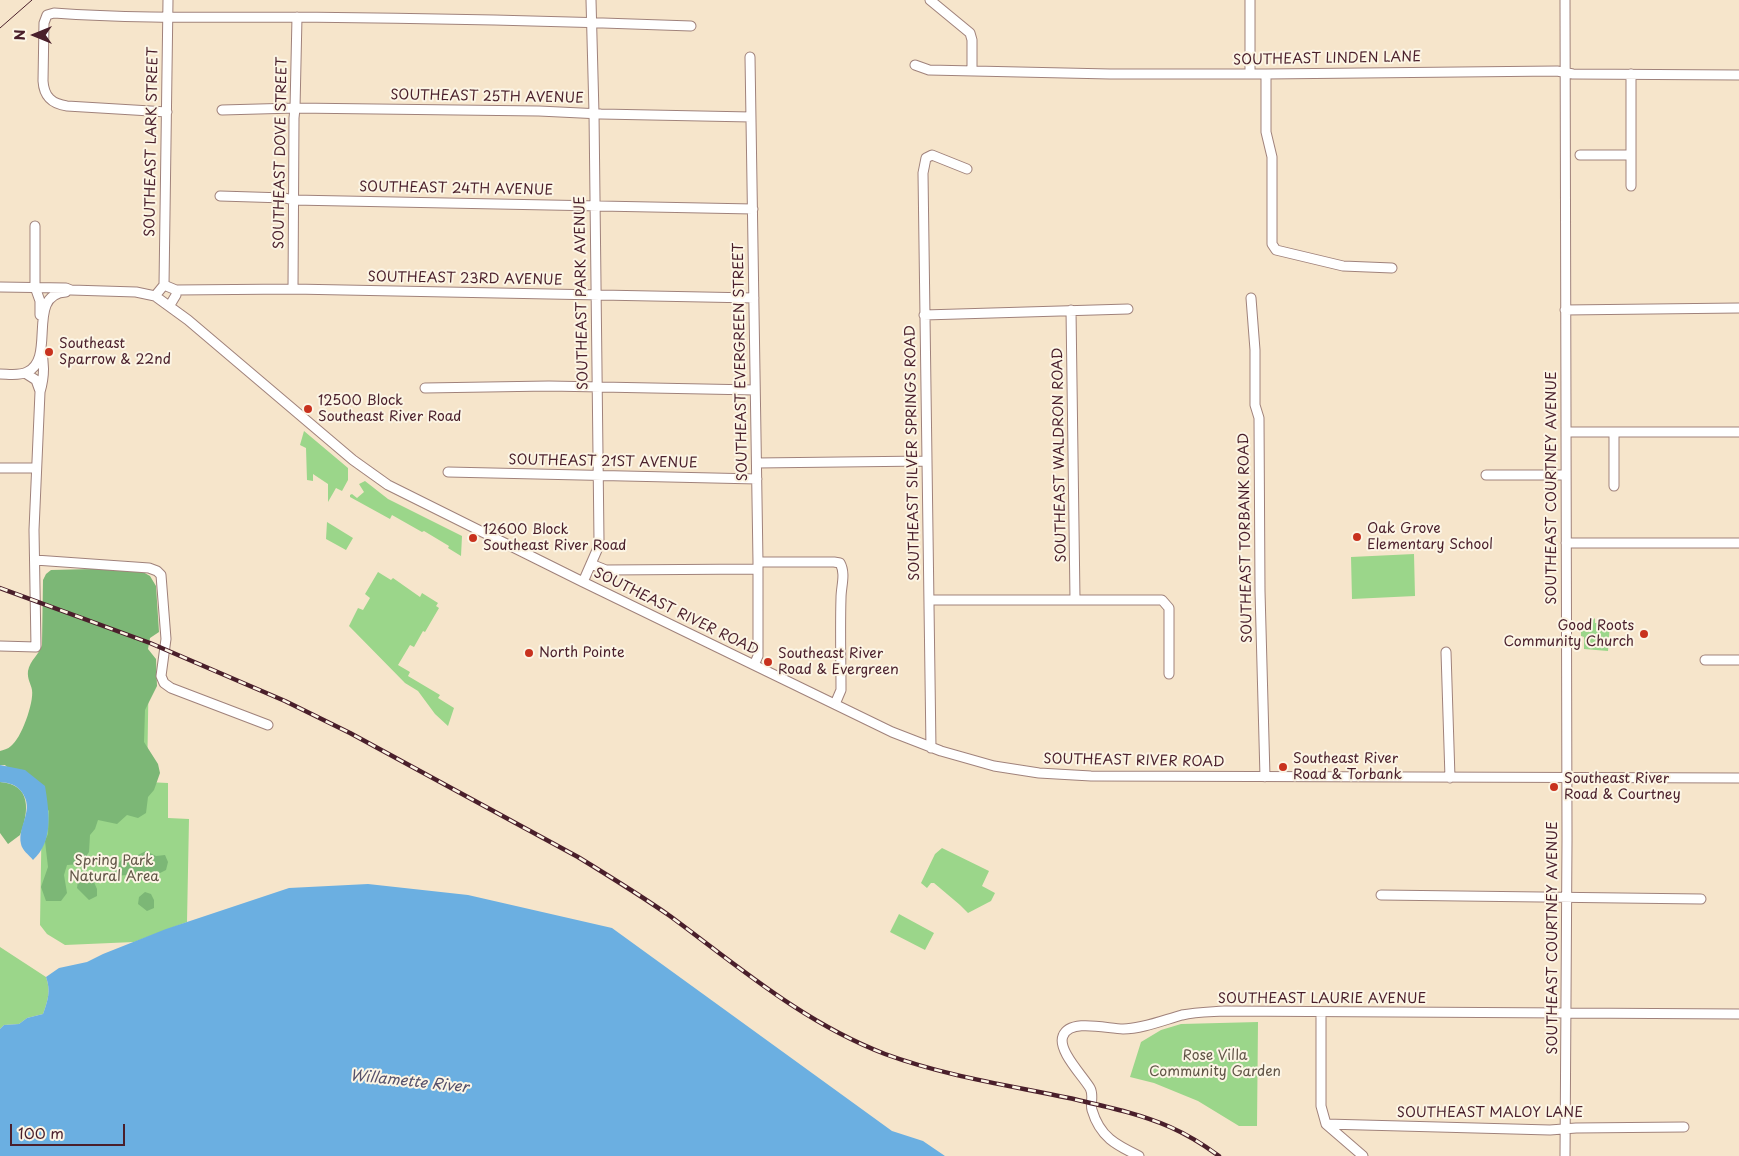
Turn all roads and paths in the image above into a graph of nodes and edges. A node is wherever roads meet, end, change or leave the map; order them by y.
1 (168, 0) edge
2 (591, 0) edge
3 (930, 0) edge
4 (1250, 0) edge
5 (1565, 0) edge
6 (168, 17) junction
7 (297, 17) junction
8 (592, 22) junction
9 (691, 26) dead end
10 (750, 58) dead end
11 (915, 65) dead end
12 (972, 70) junction
13 (1565, 73) junction
14 (1250, 74) junction
15 (1266, 74) junction
16 (1631, 74) junction
17 (1739, 75) edge
18 (295, 108) junction
19 (222, 110) dead end
20 (167, 112) junction
21 (594, 113) junction
22 (751, 117) junction
23 (1580, 155) dead end
24 (1631, 155) junction
25 (967, 169) dead end
26 (1631, 186) dead end
27 (220, 196) dead end
28 (294, 200) junction
29 (595, 206) junction
30 (752, 208) junction
31 (34, 226) dead end
32 (1392, 268) dead end
33 (164, 285) junction
34 (0, 286) edge
35 (36, 287) junction
36 (293, 289) junction
37 (71, 290) junction
38 (176, 290) junction
39 (596, 295) junction
40 (155, 296) junction
41 (754, 298) junction
42 (1250, 298) dead end
43 (170, 305) junction
44 (1739, 308) edge
45 (1128, 309) dead end
46 (1071, 310) junction
47 (1565, 310) junction
48 (924, 315) junction
49 (42, 325) junction
50 (41, 350) junction
51 (26, 373) junction
52 (0, 374) edge
53 (597, 386) junction
54 (425, 388) dead end
55 (756, 390) junction
56 (40, 392) junction
57 (1570, 432) junction
58 (1614, 432) junction
59 (1739, 432) edge
60 (926, 461) junction
61 (757, 463) junction
62 (0, 468) edge
63 (36, 468) junction
64 (448, 472) dead end
65 (1486, 475) dead end
66 (1566, 475) junction
67 (598, 476) junction
68 (757, 479) junction
69 (1614, 486) dead end
70 (1566, 543) junction
71 (1739, 544) edge
72 (35, 560) junction
73 (591, 564) junction
74 (758, 565) junction
75 (583, 582) junction
76 (1075, 599) junction
77 (930, 600) junction
78 (0, 646) edge
79 (1446, 652) dead end
80 (1705, 660) dead end
81 (1739, 660) edge
82 (754, 665) junction
83 (1169, 674) dead end
84 (835, 704) junction
85 (268, 725) dead end
86 (931, 748) junction
87 (1264, 777) junction
88 (1450, 778) junction
89 (1566, 778) junction
90 (1739, 778) edge
91 (1381, 896) dead end
92 (1567, 898) junction
93 (1701, 899) dead end
94 (1321, 1012) junction
95 (1567, 1014) junction
96 (1739, 1014) edge
97 (1326, 1124) junction
98 (1684, 1127) dead end
99 (1566, 1129) junction
100 (1139, 1156) edge
101 (1363, 1156) edge
102 (1565, 1156) edge

1 - 6 street, SOUTHEAST LARK STREET
2 - 8 street, SOUTHEAST PARK AVENUE
3 - 12 street
4 - 14 street
5 - 13 street, SOUTHEAST COURTNEY AVENUE
6 - 7 street
6 - 20 street, SOUTHEAST LARK STREET
6 - 20 street
7 - 8 street
7 - 18 street, SOUTHEAST DOVE STREET
8 - 9 street
8 - 21 street, SOUTHEAST PARK AVENUE
10 - 22 street, SOUTHEAST EVERGREEN STREET
11 - 12 street, SOUTHEAST LINDEN LANE
12 - 14 street, SOUTHEAST LINDEN LANE
13 - 15 street, SOUTHEAST LINDEN LANE
13 - 16 street, SOUTHEAST LINDEN LANE
13 - 47 street, SOUTHEAST COURTNEY AVENUE
14 - 15 street, SOUTHEAST LINDEN LANE
15 - 32 street
16 - 17 street, SOUTHEAST LINDEN LANE
16 - 24 street
18 - 19 street, SOUTHEAST 25TH AVENUE
18 - 21 street, SOUTHEAST 25TH AVENUE
18 - 28 street, SOUTHEAST DOVE STREET
20 - 33 street, SOUTHEAST LARK STREET
21 - 22 street, SOUTHEAST 25TH AVENUE
21 - 29 street, SOUTHEAST PARK AVENUE
22 - 30 street, SOUTHEAST EVERGREEN STREET
23 - 24 street
24 - 26 street
25 - 48 street, SOUTHEAST SILVER SPRINGS ROAD
27 - 28 street, SOUTHEAST 24TH AVENUE
28 - 29 street, SOUTHEAST 24TH AVENUE
28 - 36 street, SOUTHEAST DOVE STREET
29 - 30 street, SOUTHEAST 24TH AVENUE
29 - 39 street, SOUTHEAST PARK AVENUE
30 - 41 street, SOUTHEAST EVERGREEN STREET
31 - 35 street
33 - 38 street
33 - 40 street
34 - 35 street, SOUTHEAST RIVER ROAD
35 - 37 street, SOUTHEAST RIVER ROAD
35 - 49 street
36 - 38 street, SOUTHEAST 23RD AVENUE
36 - 39 street, SOUTHEAST 23RD AVENUE
37 - 40 street, SOUTHEAST RIVER ROAD
37 - 49 street
38 - 43 street
39 - 41 street, SOUTHEAST 23RD AVENUE
39 - 53 street, SOUTHEAST PARK AVENUE
40 - 43 street, SOUTHEAST RIVER ROAD
41 - 55 street, SOUTHEAST EVERGREEN STREET
42 - 87 street, SOUTHEAST TORBANK ROAD
43 - 75 street, SOUTHEAST RIVER ROAD
44 - 47 street
45 - 46 street
46 - 48 street
46 - 76 street, SOUTHEAST WALDRON ROAD
47 - 57 street, SOUTHEAST COURTNEY AVENUE
48 - 60 street, SOUTHEAST SILVER SPRINGS ROAD
49 - 50 street
50 - 51 street
50 - 56 street
51 - 52 street
51 - 56 street
53 - 54 street
53 - 55 street
53 - 67 street, SOUTHEAST PARK AVENUE
55 - 61 street, SOUTHEAST EVERGREEN STREET
56 - 63 street
57 - 58 street
57 - 66 street, SOUTHEAST COURTNEY AVENUE
58 - 59 street
58 - 69 street
60 - 61 street
60 - 77 street, SOUTHEAST SILVER SPRINGS ROAD
61 - 68 street, SOUTHEAST EVERGREEN STREET
62 - 63 street
63 - 72 street
64 - 67 street, SOUTHEAST 21ST AVENUE
65 - 66 street
66 - 70 street, SOUTHEAST COURTNEY AVENUE
67 - 68 street, SOUTHEAST 21ST AVENUE
67 - 73 street, SOUTHEAST PARK AVENUE
68 - 74 street, SOUTHEAST EVERGREEN STREET
70 - 71 street
70 - 89 street, SOUTHEAST COURTNEY AVENUE
72 - 78 street
72 - 85 street
73 - 74 street
73 - 75 street, SOUTHEAST PARK AVENUE
74 - 82 street, SOUTHEAST EVERGREEN STREET
74 - 84 street
75 - 82 street, SOUTHEAST RIVER ROAD
76 - 77 street
76 - 83 street
77 - 86 street, SOUTHEAST SILVER SPRINGS ROAD
79 - 88 street
80 - 81 street
82 - 84 street, SOUTHEAST RIVER ROAD
84 - 86 street, SOUTHEAST RIVER ROAD
86 - 87 street, SOUTHEAST RIVER ROAD
87 - 88 street, SOUTHEAST RIVER ROAD
88 - 89 street, SOUTHEAST RIVER ROAD
89 - 90 street, SOUTHEAST RIVER ROAD
89 - 92 street, SOUTHEAST COURTNEY AVENUE
91 - 92 street
92 - 93 street
92 - 95 street, SOUTHEAST COURTNEY AVENUE
94 - 95 street, SOUTHEAST LAURIE AVENUE
94 - 97 street
94 - 100 street, SOUTHEAST LAURIE AVENUE
95 - 96 street, SOUTHEAST LAURIE AVENUE
95 - 99 street, SOUTHEAST COURTNEY AVENUE
97 - 99 street, SOUTHEAST MALOY LANE
97 - 101 street
98 - 99 street, SOUTHEAST MALOY LANE
99 - 102 street, SOUTHEAST COURTNEY AVENUE

